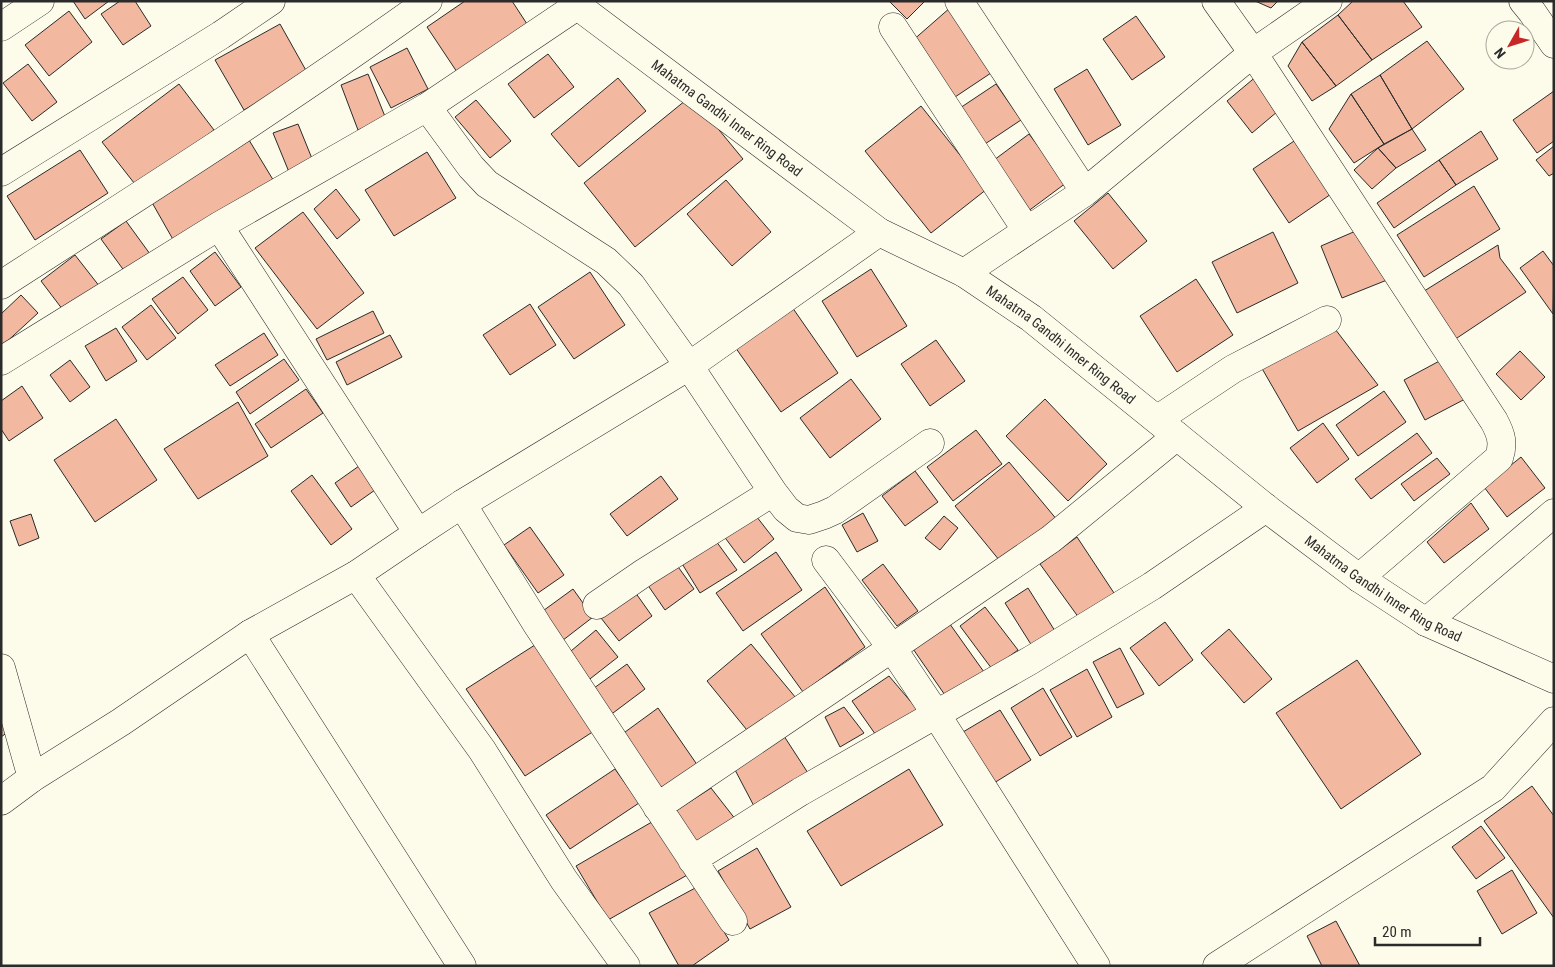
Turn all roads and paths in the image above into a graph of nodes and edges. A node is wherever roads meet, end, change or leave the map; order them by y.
1 (40, 1) edge
2 (271, 1) edge
3 (428, 1) edge
4 (959, 1) edge
5 (1216, 1) edge
6 (1328, 1) edge
7 (1523, 1) edge
8 (574, 4) edge
9 (1, 27) edge
10 (893, 27) dead end
11 (1554, 44) edge
12 (1254, 53) junction
13 (426, 107) junction
14 (1, 172) edge
15 (1086, 192) junction
16 (220, 226) junction
17 (1027, 231) junction
18 (879, 232) junction
19 (964, 273) junction
20 (1, 285) edge
21 (1327, 320) dead end
22 (1, 361) edge
23 (689, 366) junction
24 (1167, 428) junction
25 (930, 443) dead end
26 (773, 492) junction
27 (462, 504) junction
28 (1266, 508) junction
29 (1554, 513) edge
30 (418, 533) junction
31 (826, 560) dead end
32 (356, 575) junction
33 (1359, 578) junction
34 (597, 605) dead end
35 (1426, 622) junction
36 (250, 634) junction
37 (892, 648) junction
38 (1, 668) edge
39 (1554, 679) edge
40 (936, 714) junction
41 (1554, 721) edge
42 (32, 778) junction
43 (1, 801) edge
44 (657, 806) junction
45 (692, 860) junction
46 (733, 921) dead end
47 (1219, 965) edge
48 (462, 966) edge
49 (626, 966) edge
50 (1096, 966) edge

1 - 9 street
2 - 14 street
3 - 20 street
4 - 15 street
5 - 12 street
6 - 12 street
7 - 11 street
8 - 13 street
8 - 18 street, Mahatma Gandhi Inner Ring Road
10 - 17 street
12 - 15 street
12 - 33 street
13 - 16 street
13 - 23 street
15 - 17 street
16 - 22 street
16 - 30 street
17 - 19 street
18 - 19 street, Mahatma Gandhi Inner Ring Road
18 - 23 street
19 - 24 street, Mahatma Gandhi Inner Ring Road
21 - 24 street
23 - 26 street
23 - 27 street
24 - 28 street, Mahatma Gandhi Inner Ring Road
24 - 37 street
25 - 26 street
26 - 34 street
27 - 30 street
27 - 44 street
28 - 33 street, Mahatma Gandhi Inner Ring Road
28 - 40 street
29 - 35 street
30 - 32 street
31 - 37 street
32 - 36 street
32 - 49 street
33 - 35 street, Mahatma Gandhi Inner Ring Road
35 - 39 street, Mahatma Gandhi Inner Ring Road
36 - 42 street
36 - 48 street
37 - 40 street
37 - 44 street
38 - 42 street
40 - 45 street
40 - 50 street
41 - 47 street
42 - 43 street
44 - 45 street
45 - 46 street

